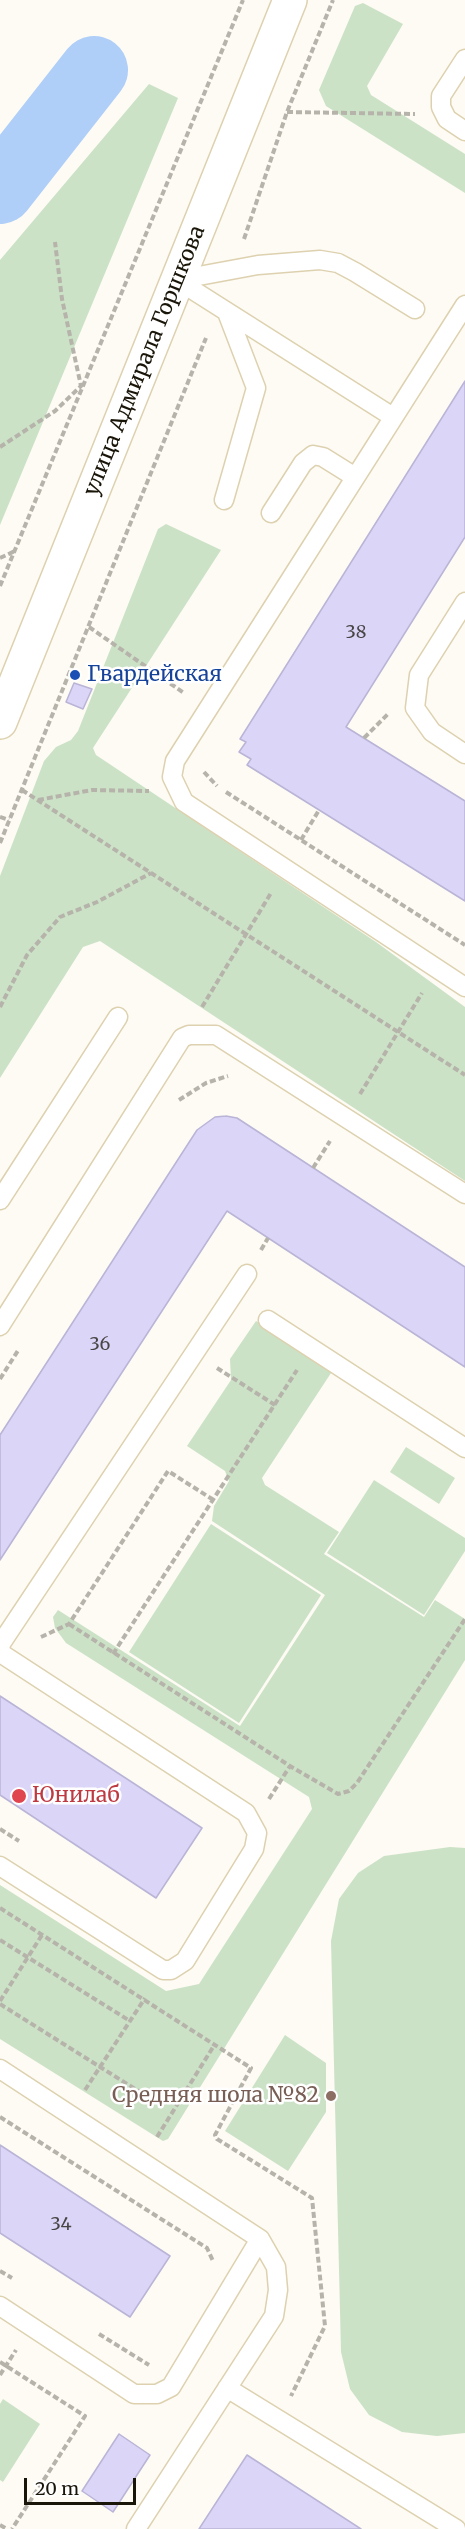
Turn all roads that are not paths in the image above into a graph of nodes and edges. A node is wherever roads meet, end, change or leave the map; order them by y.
1 (290, 0) edge
2 (465, 59) edge
3 (465, 131) edge
4 (177, 280) junction
5 (465, 305) edge
6 (415, 309) dead end
7 (224, 310) junction
8 (393, 417) junction
9 (355, 477) junction
10 (224, 500) dead end
11 (271, 513) dead end
12 (465, 602) edge
13 (0, 722) edge
14 (465, 754) edge
15 (465, 987) edge
16 (118, 1017) dead end
17 (465, 1194) edge
18 (0, 1200) edge
19 (247, 1274) dead end
20 (268, 1320) dead end
21 (0, 1326) edge
22 (465, 1448) edge
23 (0, 1646) edge
24 (0, 1866) edge
25 (0, 2069) edge
26 (260, 2239) junction
27 (0, 2306) edge
28 (227, 2388) junction
29 (136, 2529) edge
30 (456, 2529) edge

1 - 4 main road, улица Адмирала Горшкова
2 - 3 lane
4 - 6 lane
4 - 7 lane
4 - 13 main road, улица Адмирала Горшкова
5 - 8 lane
7 - 8 lane
7 - 10 lane
8 - 9 lane
9 - 11 lane
9 - 15 lane
12 - 14 lane
16 - 18 lane
17 - 21 lane
19 - 23 lane
20 - 22 lane
23 - 24 lane
25 - 26 lane
26 - 27 lane
26 - 28 lane
28 - 29 lane
28 - 30 lane

